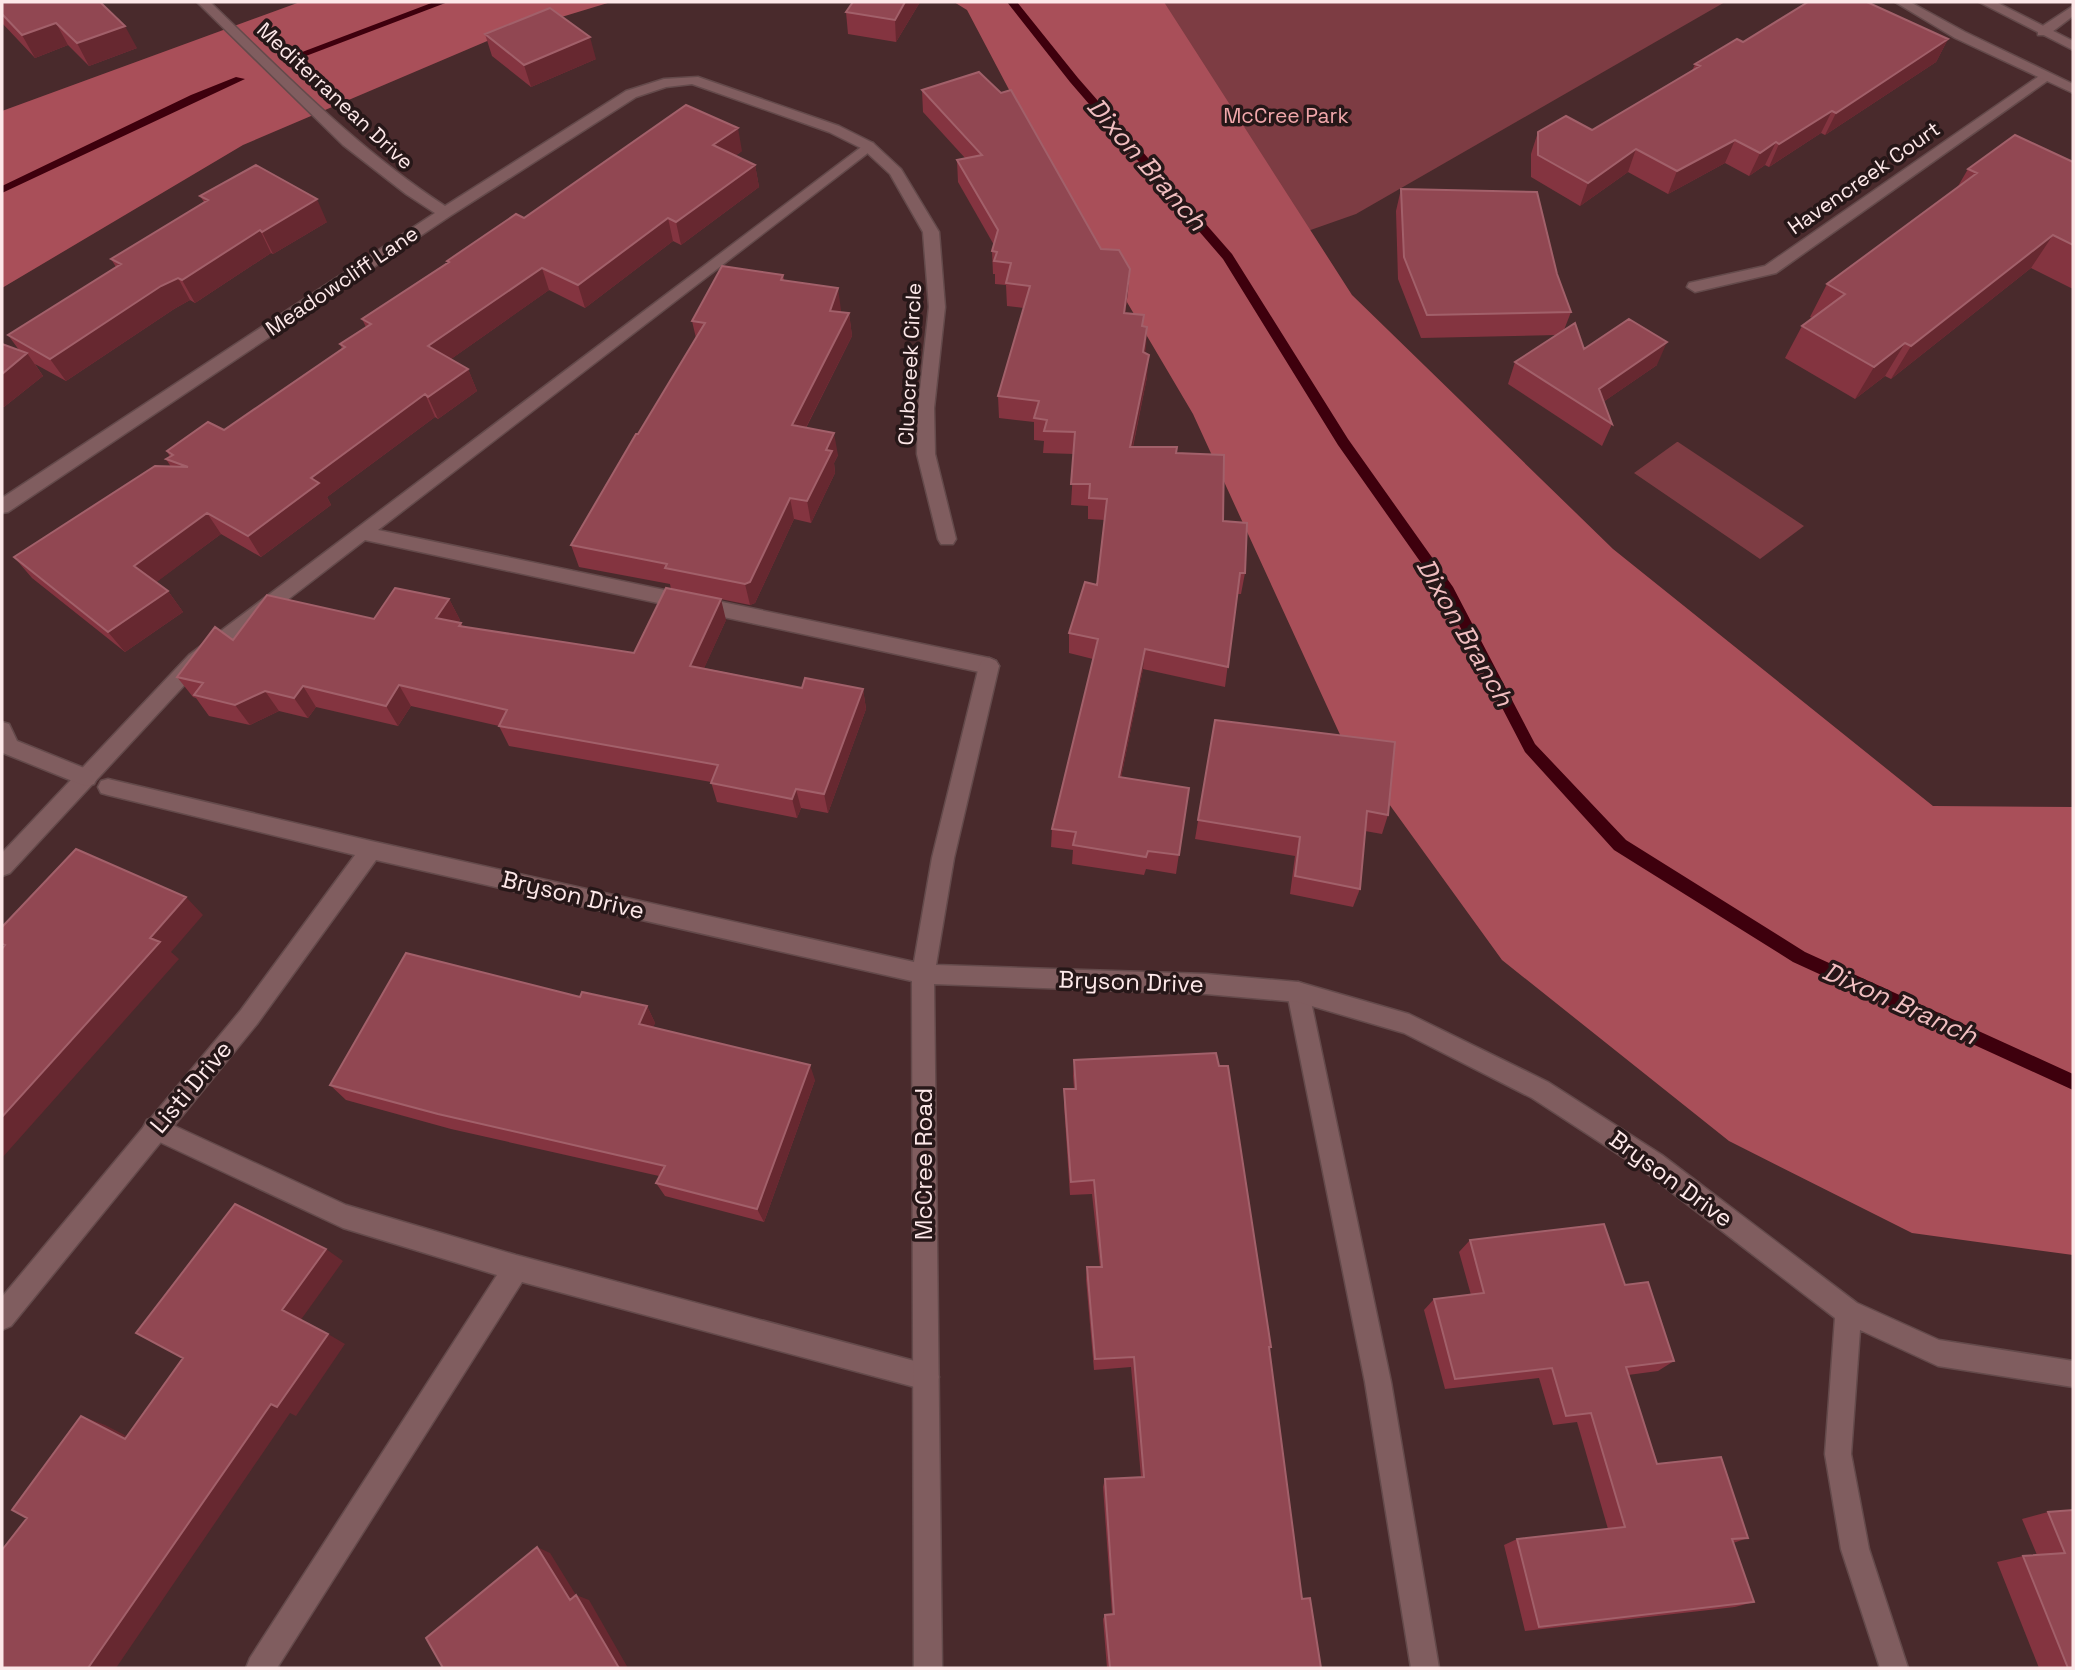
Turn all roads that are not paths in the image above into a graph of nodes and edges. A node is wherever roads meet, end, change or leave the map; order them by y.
1 (203, 2) edge
2 (1901, 2) edge
3 (1986, 2) edge
4 (2073, 10) edge
5 (2043, 32) junction
6 (2073, 46) edge
7 (2045, 76) junction
8 (693, 80) joint
9 (2073, 89) edge
10 (868, 146) junction
11 (445, 212) junction
12 (1695, 287) dead end
13 (2, 507) edge
14 (361, 533) junction
15 (947, 539) dead end
16 (2, 730) edge
17 (87, 778) junction
18 (108, 787) dead end
19 (371, 850) junction
20 (2, 867) edge
21 (923, 974) junction
22 (1298, 992) junction
23 (155, 1128) junction
24 (516, 1268) junction
25 (1849, 1312) junction
26 (2, 1317) edge
27 (2073, 1374) edge
28 (926, 1377) junction
29 (260, 1668) edge
30 (928, 1668) edge
31 (1425, 1668) edge
32 (1894, 1668) edge

1 - 11 street, Mediterranean Drive
2 - 7 street
3 - 5 street
4 - 5 street
5 - 6 street
7 - 9 street
7 - 12 street, Havencreek Court
8 - 10 street, Clubcreek Circle
8 - 11 street, Meadowcliff Lane
10 - 14 street
10 - 15 street, Clubcreek Circle
11 - 13 street, Meadowcliff Lane
14 - 17 street
14 - 21 street, McCree Road
16 - 17 street
17 - 20 street
18 - 19 street, Bryson Drive
19 - 21 street, Bryson Drive
19 - 23 street, Listi Drive
21 - 22 street, Bryson Drive
21 - 28 street, McCree Road
22 - 25 street, Bryson Drive
22 - 31 street
23 - 24 street
23 - 26 street, Listi Drive
24 - 28 street
24 - 29 street
25 - 27 street, Bryson Drive
25 - 32 street
28 - 30 street, McCree Road

